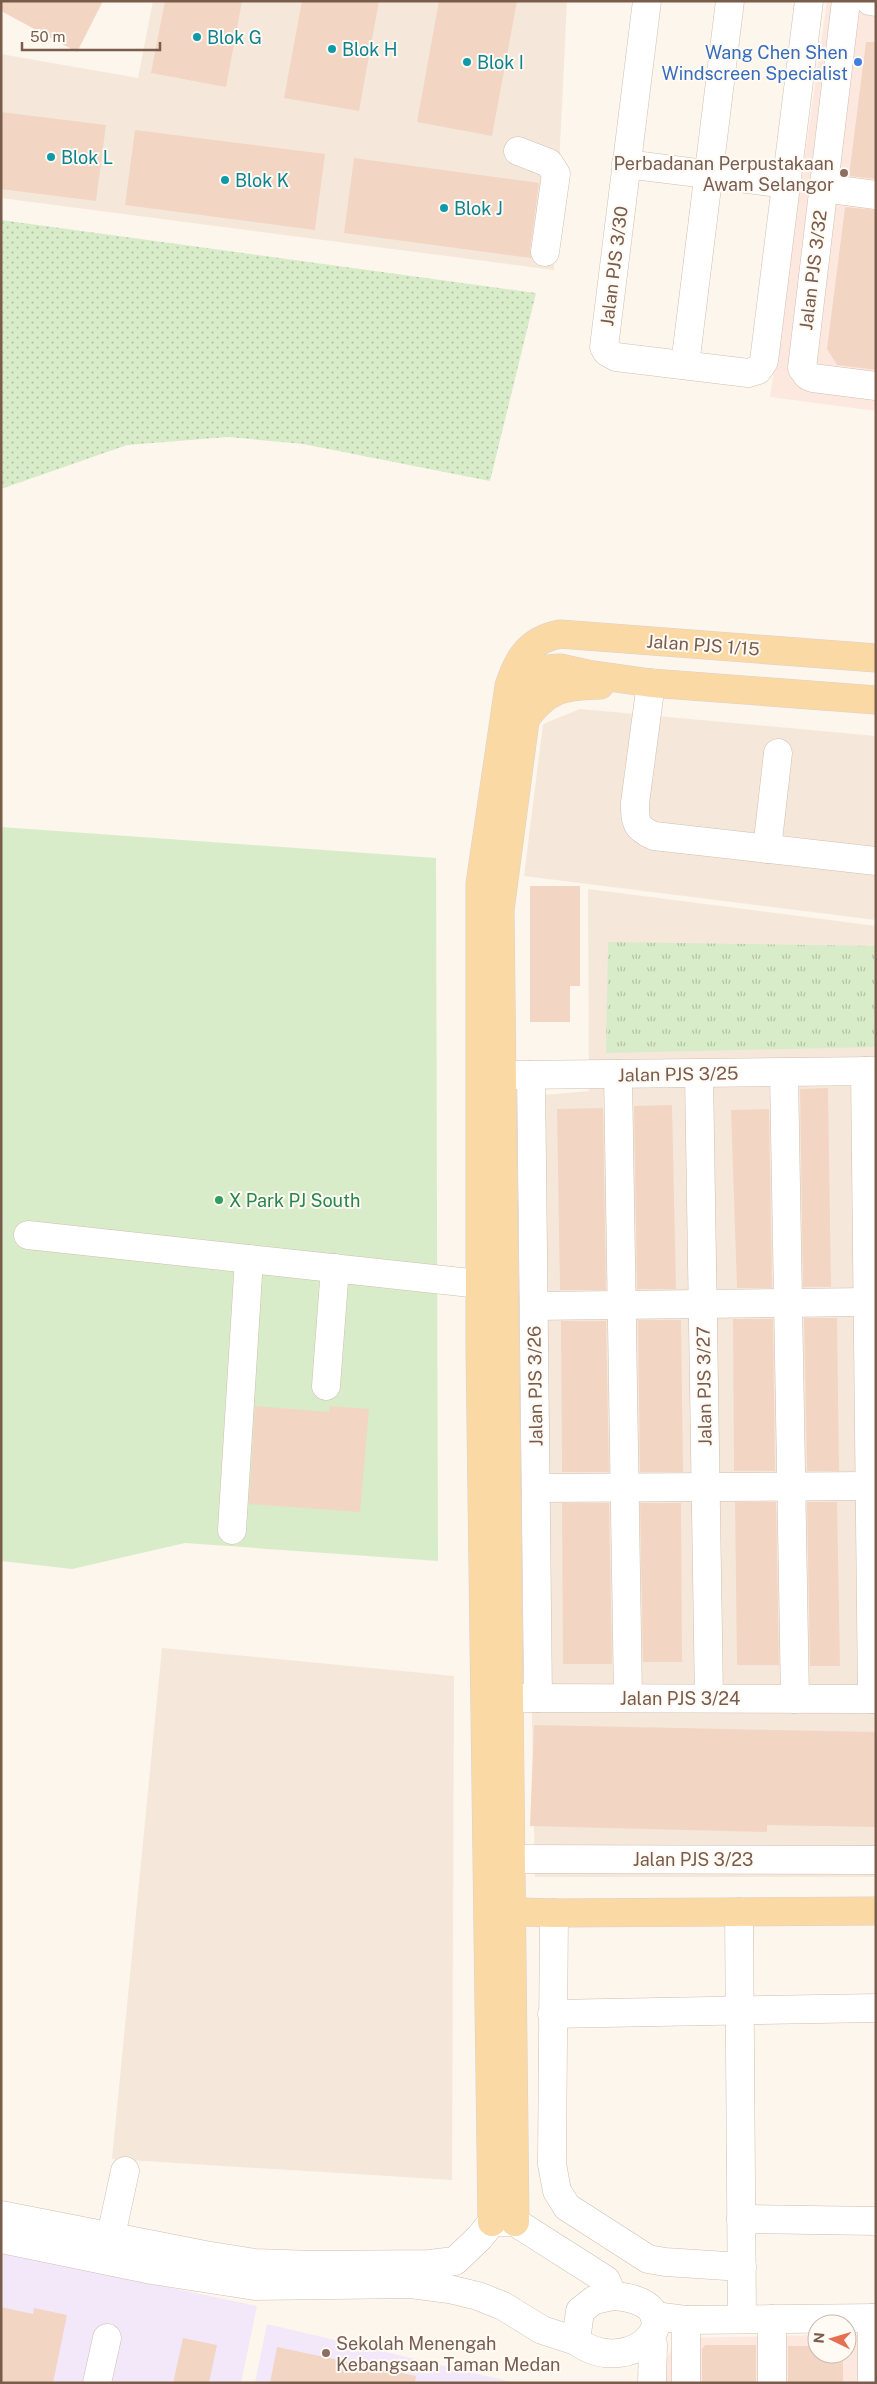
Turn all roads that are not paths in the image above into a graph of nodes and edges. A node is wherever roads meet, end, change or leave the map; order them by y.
1 (647, 1) edge
2 (730, 1) edge
3 (809, 1) edge
4 (846, 1) edge
5 (870, 1) edge
6 (876, 2) edge
7 (518, 151) dead end
8 (626, 164) junction
9 (709, 174) junction
10 (786, 184) junction
11 (823, 188) junction
12 (876, 195) edge
13 (545, 252) dead end
14 (685, 365) junction
15 (876, 386) edge
16 (533, 646) junction
17 (876, 658) edge
18 (547, 669) junction
19 (652, 683) junction
20 (876, 700) edge
21 (525, 719) junction
22 (778, 753) dead end
23 (767, 849) junction
24 (876, 862) edge
25 (870, 1071) edge
26 (784, 1073) junction
27 (618, 1074) junction
28 (699, 1074) junction
29 (491, 1075) junction
30 (531, 1075) junction
31 (28, 1236) dead end
32 (249, 1260) junction
33 (335, 1268) junction
34 (480, 1284) junction
35 (788, 1302) junction
36 (868, 1302) junction
37 (703, 1304) junction
38 (622, 1305) junction
39 (534, 1306) junction
40 (326, 1386) dead end
41 (791, 1486) junction
42 (870, 1486) junction
43 (706, 1487) junction
44 (536, 1488) junction
45 (624, 1488) junction
46 (232, 1530) dead end
47 (496, 1698) junction
48 (538, 1698) junction
49 (628, 1698) junction
50 (709, 1698) junction
51 (795, 1699) junction
52 (874, 1699) edge
53 (511, 1859) junction
54 (876, 1860) edge
55 (500, 1911) junction
56 (876, 1911) edge
57 (738, 1912) junction
58 (554, 1913) junction
59 (876, 2008) edge
60 (739, 2009) junction
61 (552, 2014) junction
62 (125, 2171) dead end
63 (1, 2215) edge
64 (741, 2219) junction
65 (876, 2221) edge
66 (503, 2222) junction
67 (1, 2239) edge
68 (108, 2248) junction
69 (742, 2266) junction
70 (613, 2296) junction
71 (654, 2316) junction
72 (772, 2318) junction
73 (874, 2318) edge
74 (742, 2319) junction
75 (686, 2320) junction
76 (107, 2338) dead end
77 (576, 2341) junction
78 (653, 2345) junction
79 (97, 2383) edge
80 (652, 2383) edge
81 (686, 2383) edge
82 (772, 2383) edge
83 (872, 2383) edge

1 - 8 street, Jalan PJS 3/30
2 - 9 street
3 - 10 street
4 - 11 street, Jalan PJS 3/32
5 - 6 street
7 - 13 street
8 - 9 street
8 - 14 street, Jalan PJS 3/30
9 - 10 street
9 - 14 street
10 - 14 street
11 - 12 street
11 - 15 street, Jalan PJS 3/32
16 - 17 main road, Jalan PJS 1/15
16 - 18 main road
16 - 29 main road
18 - 19 main road
18 - 21 main road
19 - 20 main road
19 - 21 main road
19 - 23 street
21 - 29 main road
22 - 23 street
23 - 24 street
25 - 26 street, Jalan PJS 3/25
25 - 36 street
26 - 28 street, Jalan PJS 3/25
26 - 35 street
27 - 28 street, Jalan PJS 3/25
27 - 30 street, Jalan PJS 3/25
27 - 38 street
28 - 37 street, Jalan PJS 3/27
29 - 30 street, Jalan PJS 3/25
29 - 34 main road
29 - 47 main road
30 - 39 street, Jalan PJS 3/26
31 - 32 street
32 - 33 street
32 - 46 street
33 - 34 street
33 - 40 street
34 - 47 main road
35 - 36 street
35 - 37 street
35 - 41 street
36 - 42 street
37 - 38 street
37 - 43 street, Jalan PJS 3/27
38 - 39 street
38 - 45 street
39 - 44 street, Jalan PJS 3/26
41 - 42 street
41 - 43 street
41 - 51 street
42 - 52 street
43 - 45 street
43 - 50 street, Jalan PJS 3/27
44 - 45 street
44 - 48 street, Jalan PJS 3/26
45 - 49 street
47 - 48 street, Jalan PJS 3/24
47 - 53 main road
47 - 55 main road
48 - 49 street, Jalan PJS 3/24
49 - 50 street, Jalan PJS 3/24
50 - 51 street, Jalan PJS 3/24
51 - 52 street, Jalan PJS 3/24
53 - 54 street, Jalan PJS 3/23
53 - 55 main road
55 - 58 main road
55 - 66 main road
56 - 57 main road
57 - 58 main road
57 - 60 street
58 - 61 street
59 - 60 street
60 - 61 street
60 - 64 street
61 - 69 street
62 - 68 street
63 - 68 street
64 - 65 street
64 - 69 street
66 - 68 street
66 - 70 street
67 - 68 street
68 - 77 street
69 - 74 street
70 - 71 street
70 - 77 street
71 - 75 street
71 - 78 street
72 - 73 street
72 - 74 street
72 - 82 street
73 - 83 street
74 - 75 street
75 - 81 street
76 - 79 street
77 - 78 street
78 - 80 street

